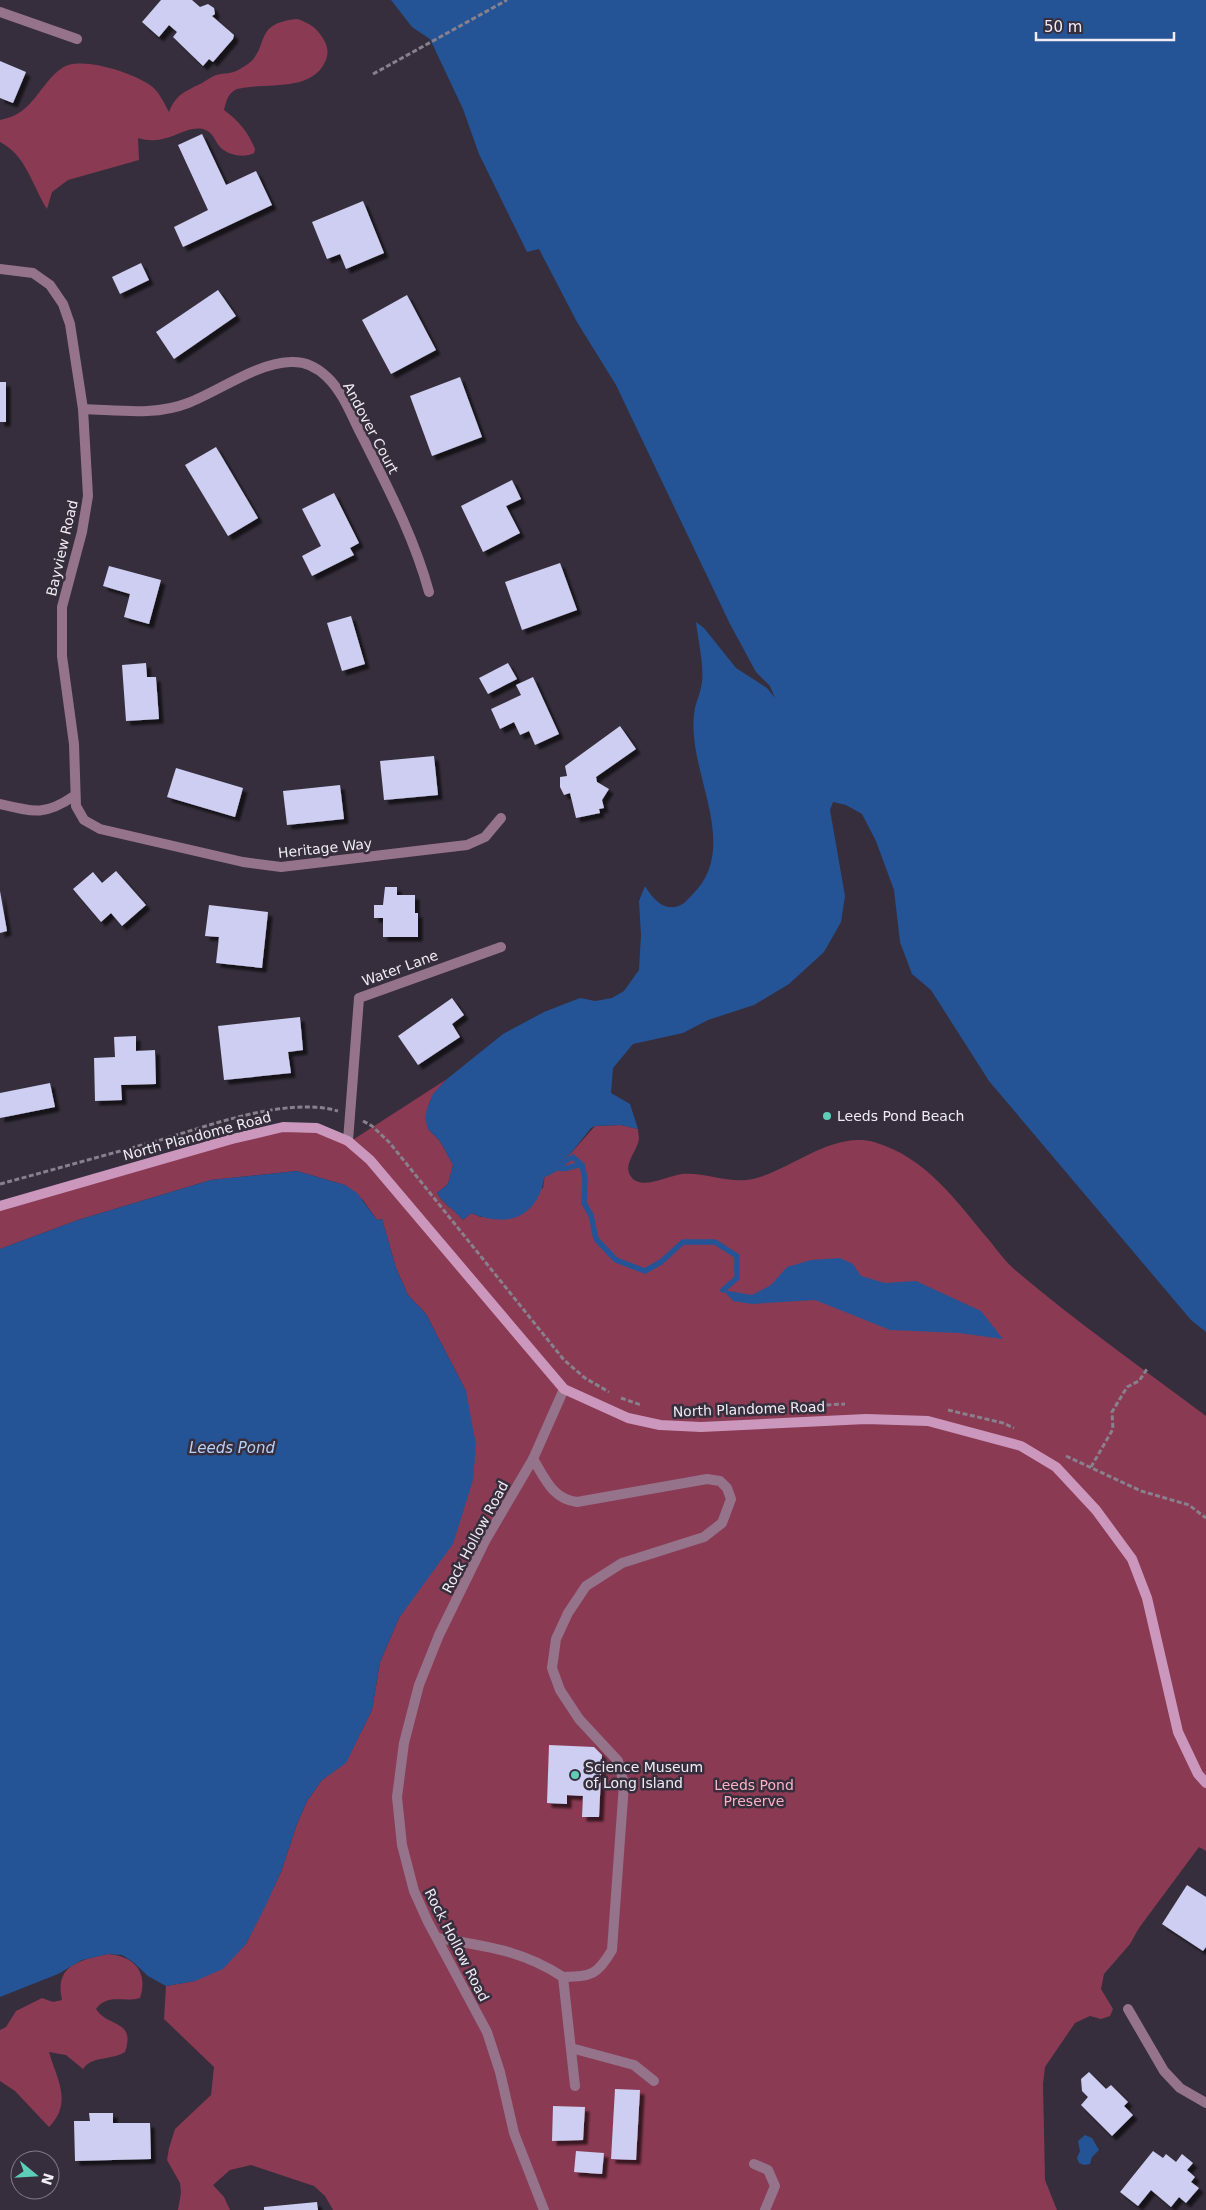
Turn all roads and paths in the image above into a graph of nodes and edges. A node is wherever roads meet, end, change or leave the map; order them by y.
1 (507, 0) edge
2 (0, 12) edge
3 (77, 39) dead end
4 (373, 74) dead end
5 (0, 269) edge
6 (83, 409) junction
7 (429, 592) dead end
8 (74, 796) junction
9 (0, 804) edge
10 (500, 818) dead end
11 (501, 947) dead end
12 (342, 1112) dead end
13 (359, 1119) dead end
14 (348, 1141) junction
15 (0, 1184) edge
16 (0, 1206) edge
17 (1147, 1369) dead end
18 (564, 1389) junction
19 (851, 1404) dead end
20 (643, 1406) dead end
21 (939, 1408) dead end
22 (726, 1410) dead end
23 (1020, 1432) dead end
24 (1063, 1454) dead end
25 (533, 1459) junction
26 (1091, 1468) junction
27 (1206, 1518) edge
28 (1206, 1783) edge
29 (438, 1938) junction
30 (563, 1977) junction
31 (1128, 2009) dead end
32 (571, 2048) junction
33 (654, 2081) dead end
34 (575, 2086) dead end
35 (1206, 2103) edge
36 (754, 2164) dead end
37 (544, 2210) edge
38 (765, 2210) edge

1 - 4 path
2 - 3 street
5 - 6 street, Bayview Road
6 - 7 street, Andover Court
6 - 8 street, Bayview Road
8 - 9 street
8 - 10 street, Heritage Way
11 - 14 street, Water Lane
12 - 15 path
13 - 20 path
14 - 16 main road, North Plandome Road
14 - 18 main road, North Plandome Road
17 - 26 path
18 - 25 street, Rock Hollow Road
18 - 28 main road, North Plandome Road
19 - 22 path
21 - 23 path
24 - 26 path
25 - 29 street, Rock Hollow Road
25 - 30 street
26 - 27 path
29 - 30 street
29 - 37 street, Rock Hollow Road
30 - 32 street
31 - 35 street
32 - 33 street
32 - 34 street
36 - 38 street

